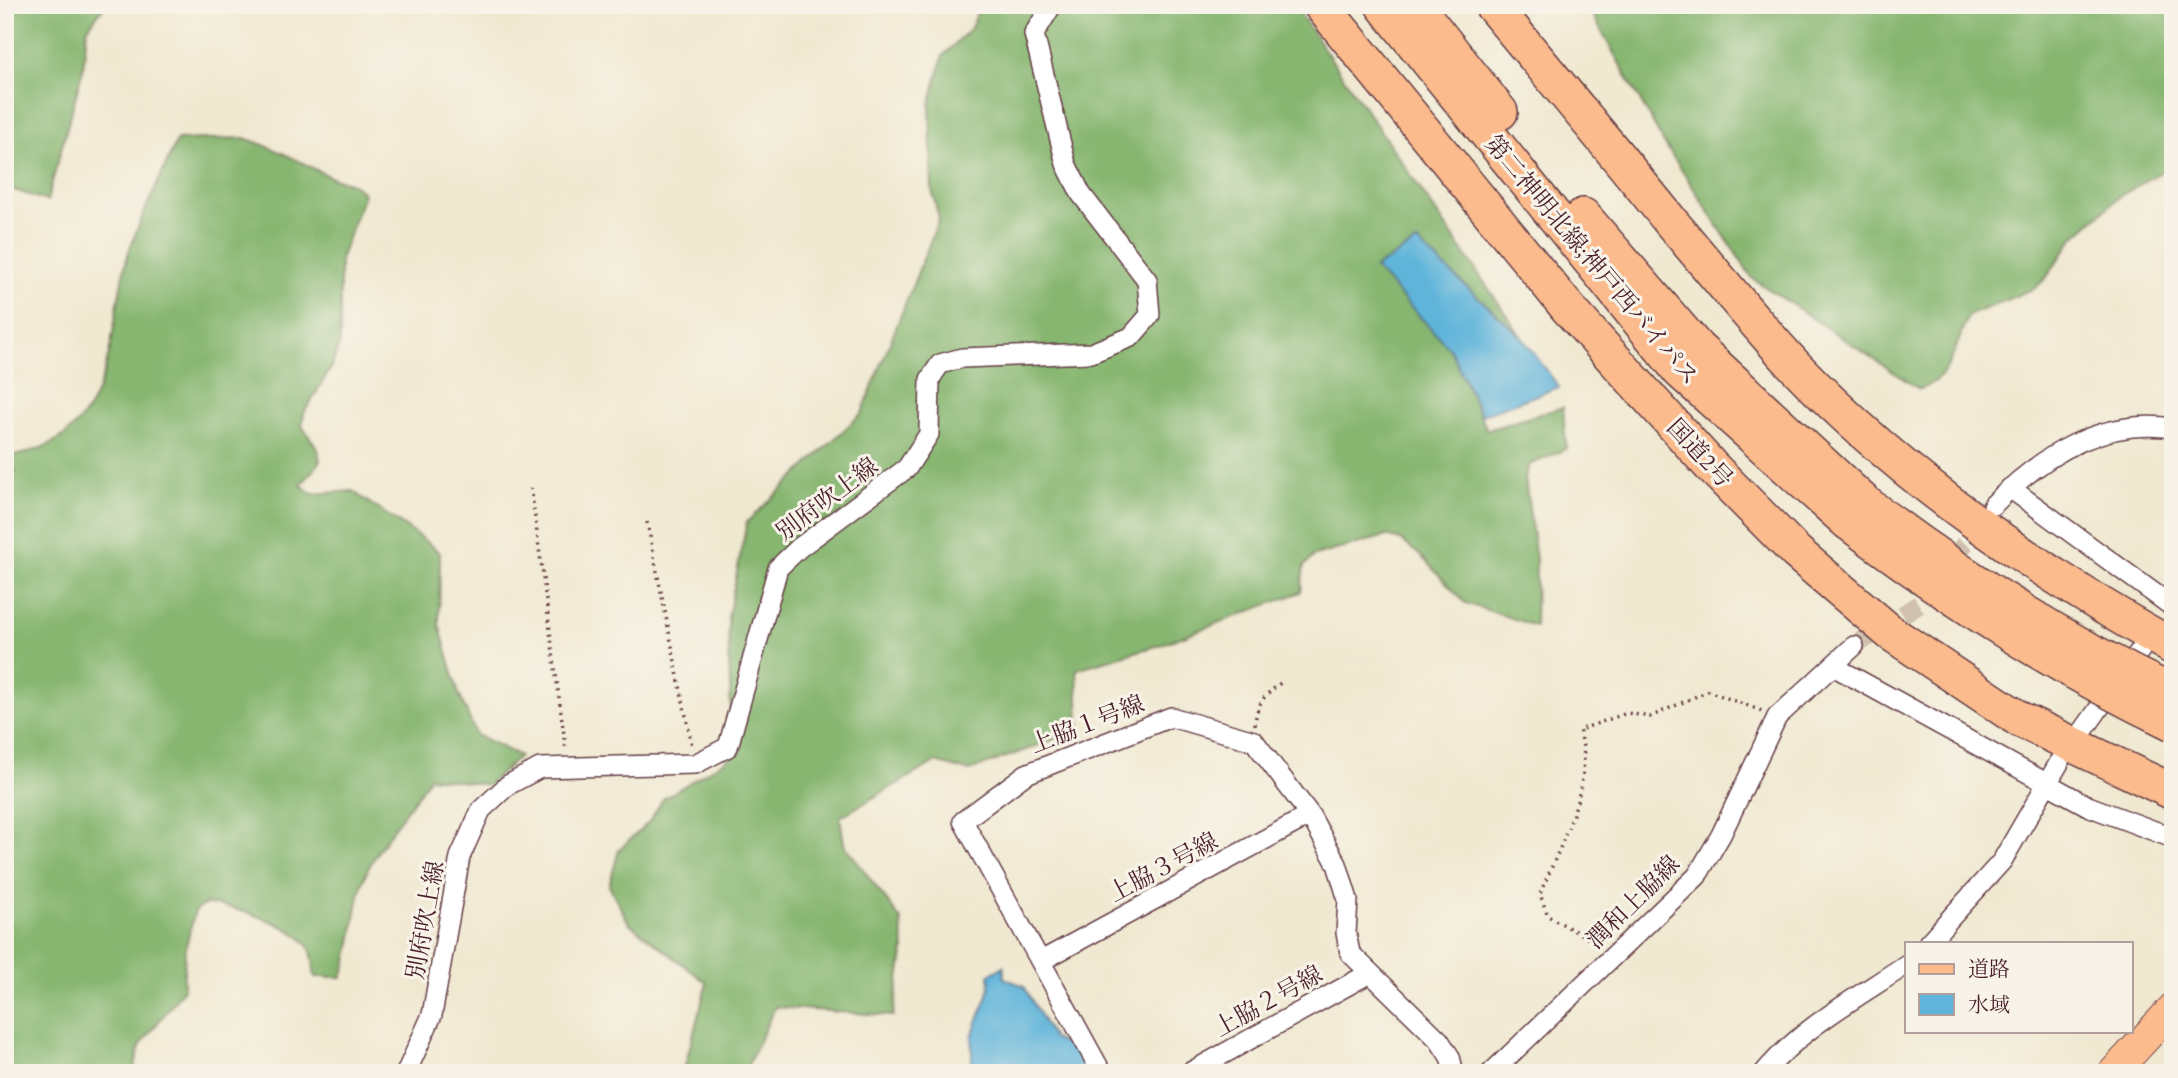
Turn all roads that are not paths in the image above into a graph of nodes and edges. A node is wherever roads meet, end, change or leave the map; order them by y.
1 (1052, 5) edge
2 (1321, 5) edge
3 (1383, 5) edge
4 (1415, 5) edge
5 (1492, 5) edge
6 (2173, 428) edge
7 (2010, 488) junction
8 (1993, 505) tunnel mouth
9 (1856, 512) junction
10 (1954, 559) tunnel mouth
11 (1923, 602) tunnel mouth
12 (2165, 622) edge
13 (1854, 646) tunnel mouth
14 (1833, 666) junction
15 (2173, 693) edge
16 (2173, 723) edge
17 (2082, 731) dead end
18 (2059, 763) dead end
19 (2046, 782) junction
20 (2173, 792) edge
21 (1310, 815) junction
22 (2173, 838) edge
23 (1929, 942) edge
24 (1041, 961) junction
25 (1905, 965) edge
26 (1370, 973) junction
27 (2173, 1009) edge
28 (406, 1073) edge
29 (1102, 1073) edge
30 (1189, 1073) edge
31 (1454, 1073) edge
32 (1491, 1073) edge
33 (1764, 1073) edge
34 (2113, 1073) edge

1 - 28 street, 別府吹上線
2 - 20 highway, 国道2号
3 - 9 highway, 第二神明北線;神戸西バイパス
4 - 9 highway, 第二神明北線;神戸西バイパス
5 - 12 highway
6 - 7 street
7 - 8 street
7 - 12 street
9 - 15 highway, 第二神明北線;神戸西バイパス, bridge
9 - 16 highway, 第二神明北線;神戸西バイパス, bridge
10 - 11 street
12 - 17 street
13 - 14 street, 潤和上脇線
14 - 19 street
14 - 32 street, 潤和上脇線
18 - 19 street
19 - 22 street
19 - 23 street
21 - 24 street, 上脇３号線
21 - 24 street, 上脇１号線
21 - 26 street
24 - 29 street, 上脇１号線
25 - 33 street
26 - 30 street, 上脇２号線
26 - 31 street
27 - 34 main road

